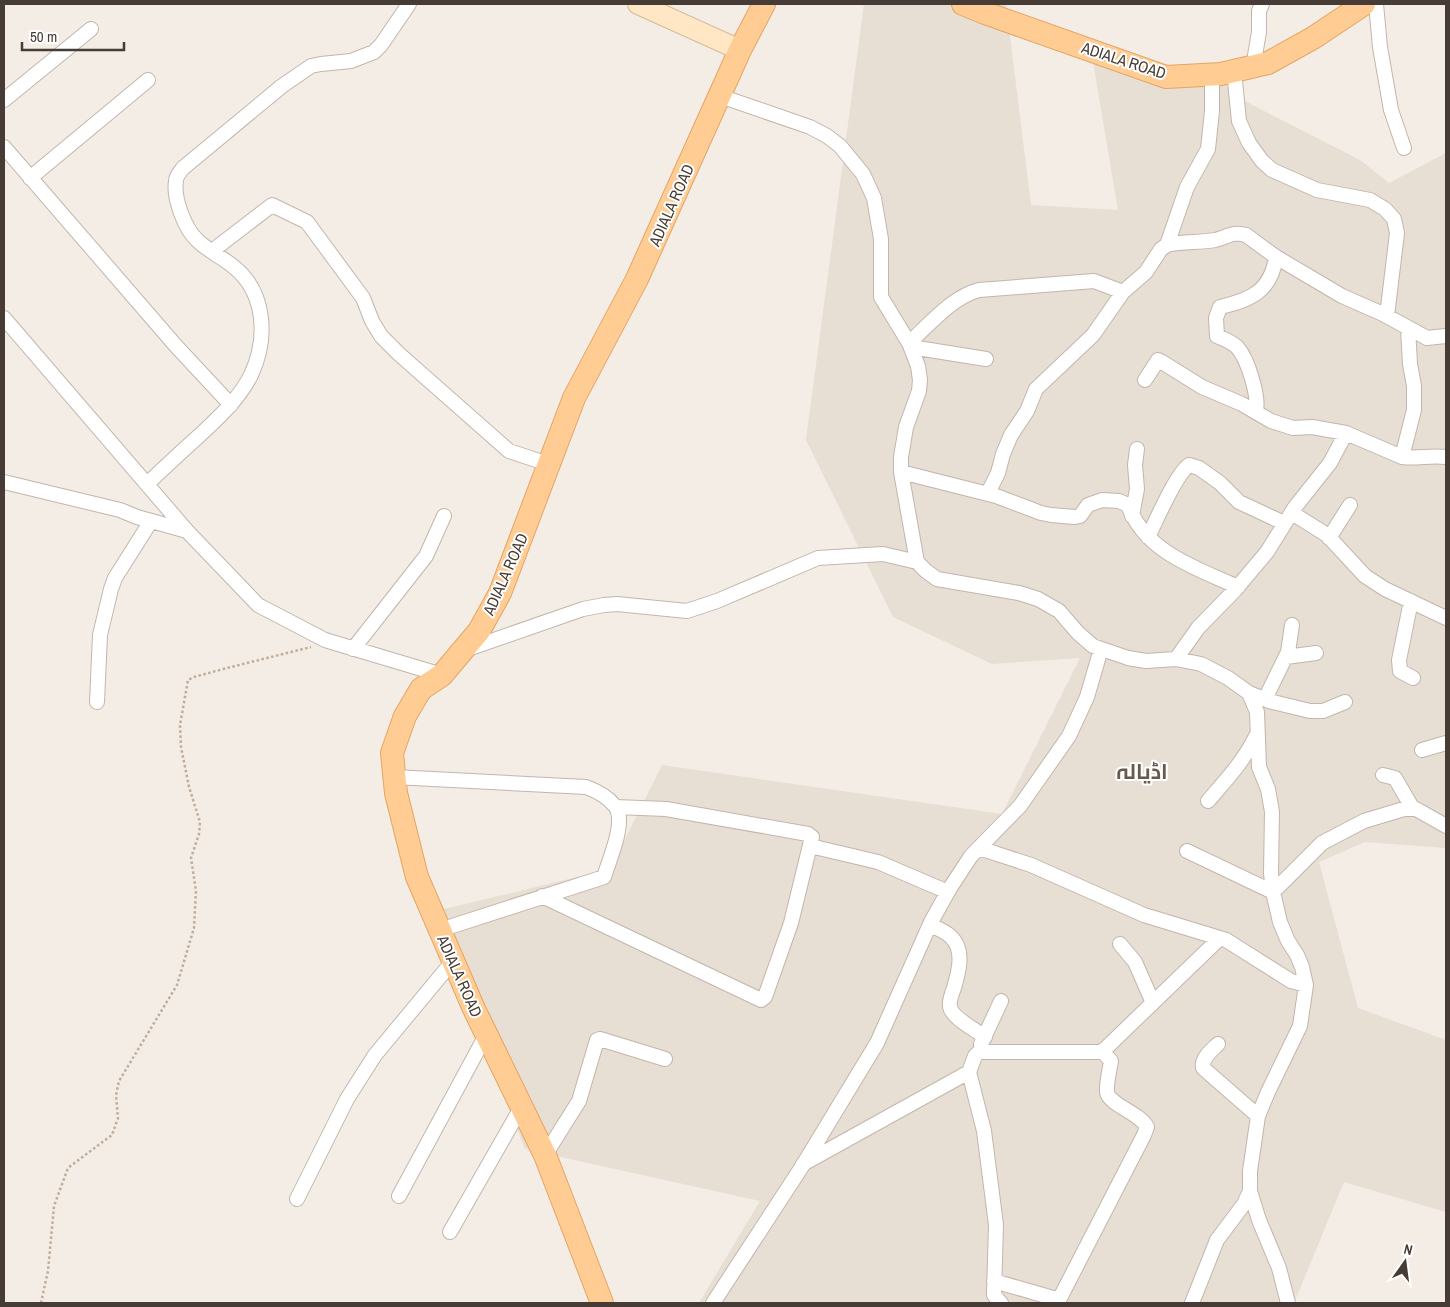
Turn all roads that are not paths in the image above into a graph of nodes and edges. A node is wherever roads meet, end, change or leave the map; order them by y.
1 (409, 4) edge
2 (638, 4) edge
3 (764, 4) edge
4 (963, 4) edge
5 (1262, 4) edge
6 (1364, 4) edge
7 (1376, 4) edge
8 (91, 29) dead end
9 (740, 50) junction
10 (1233, 71) junction
11 (148, 80) dead end
12 (720, 96) junction
13 (4, 100) edge
14 (4, 147) edge
15 (1404, 148) dead end
16 (30, 178) junction
17 (1167, 245) junction
18 (212, 252) junction
19 (1276, 257) junction
20 (1123, 292) junction
21 (1387, 316) junction
22 (4, 318) edge
23 (1408, 328) junction
24 (1446, 336) edge
25 (910, 345) junction
26 (986, 359) dead end
27 (1145, 380) dead end
28 (231, 405) junction
29 (1256, 412) junction
30 (1346, 433) junction
31 (1137, 449) dead end
32 (1402, 457) junction
33 (1446, 457) edge
34 (548, 464) junction
35 (901, 472) junction
36 (4, 482) edge
37 (147, 484) junction
38 (988, 494) junction
39 (1350, 505) dead end
40 (444, 516) dead end
41 (1132, 516) junction
42 (1288, 518) junction
43 (151, 521) junction
44 (187, 530) junction
45 (1148, 537) junction
46 (1330, 538) junction
47 (917, 562) junction
48 (1238, 588) junction
49 (1411, 601) junction
50 (1446, 618) edge
51 (1292, 625) dead end
52 (353, 649) junction
53 (1101, 649) junction
54 (462, 650) junction
55 (1316, 654) dead end
56 (1286, 657) junction
57 (1176, 659) junction
58 (442, 674) junction
59 (1413, 678) dead end
60 (1248, 693) junction
61 (1265, 700) junction
62 (97, 702) dead end
63 (1345, 702) dead end
64 (1258, 732) junction
65 (1446, 743) edge
66 (1422, 750) dead end
67 (1383, 775) dead end
68 (394, 777) junction
69 (1208, 801) dead end
70 (616, 807) junction
71 (1413, 809) junction
72 (1446, 826) edge
73 (810, 846) junction
74 (979, 848) junction
75 (1187, 851) dead end
76 (948, 892) junction
77 (1273, 892) junction
78 (542, 896) junction
79 (930, 925) junction
80 (440, 930) junction
81 (1220, 938) junction
82 (1120, 944) dead end
83 (453, 961) junction
84 (1306, 985) junction
85 (1001, 1001) dead end
86 (1153, 1003) junction
87 (486, 1035) junction
88 (985, 1036) junction
89 (1218, 1044) dead end
90 (1102, 1050) junction
91 (979, 1052) junction
92 (665, 1059) dead end
93 (969, 1072) junction
94 (522, 1106) junction
95 (1258, 1116) junction
96 (545, 1155) junction
97 (803, 1165) junction
98 (1250, 1191) junction
99 (399, 1196) dead end
100 (297, 1199) dead end
101 (450, 1232) dead end
102 (994, 1281) junction
103 (995, 1301) edge
104 (602, 1303) edge
105 (713, 1303) edge
106 (1192, 1303) edge
107 (1288, 1303) edge

1 - 18 street
2 - 9 street
3 - 9 main road, ADIALA ROAD
4 - 10 main road, ADIALA ROAD
5 - 10 street
6 - 10 main road, ADIALA ROAD
7 - 15 street
8 - 13 street
9 - 12 main road, ADIALA ROAD
10 - 17 street
10 - 21 street
11 - 16 street
12 - 25 street
12 - 34 main road, ADIALA ROAD
14 - 16 street
16 - 28 street
17 - 19 street
17 - 20 street
18 - 28 street
18 - 34 street
19 - 21 street
19 - 29 street
20 - 25 street
20 - 38 street
21 - 23 street
22 - 37 street
23 - 24 street
23 - 32 street
25 - 26 street
25 - 35 street
27 - 29 street
28 - 37 street
29 - 30 street
30 - 32 street
30 - 42 street
31 - 41 street
32 - 33 street
34 - 54 main road, ADIALA ROAD
35 - 38 street
35 - 47 street
36 - 43 street
37 - 44 street
38 - 41 street
39 - 46 street
40 - 52 street
41 - 45 street
42 - 45 street
42 - 46 street
42 - 48 street
43 - 44 street
43 - 62 street
44 - 52 street
45 - 48 street
46 - 49 street
47 - 53 street
47 - 54 street
48 - 57 street
49 - 50 street
49 - 59 street
51 - 56 street
52 - 58 street
53 - 57 street
53 - 74 street
54 - 58 main road, ADIALA ROAD
55 - 56 street
56 - 61 street
57 - 60 street
58 - 68 main road, ADIALA ROAD
60 - 61 street
60 - 64 street
61 - 63 street
64 - 69 street
64 - 77 street
65 - 66 street
67 - 71 street
68 - 70 street
68 - 80 main road, ADIALA ROAD
70 - 73 street
70 - 78 street
71 - 72 street
71 - 77 street
73 - 76 street
73 - 78 street
74 - 76 street
74 - 81 street
75 - 77 street
76 - 79 street
77 - 84 street
78 - 80 street
79 - 88 street
79 - 97 street
80 - 83 main road, ADIALA ROAD
81 - 84 street
81 - 86 street
82 - 86 street
83 - 87 main road, ADIALA ROAD
83 - 100 street
84 - 95 street
85 - 88 street
86 - 90 street
87 - 94 main road, ADIALA ROAD
87 - 99 street
88 - 91 street
89 - 95 street
90 - 91 street
90 - 102 street
91 - 93 street
92 - 96 street
93 - 97 street
93 - 102 street
94 - 96 main road, ADIALA ROAD
94 - 101 street
95 - 98 street
96 - 104 main road, ADIALA ROAD
97 - 105 street
98 - 106 street
98 - 107 street
102 - 103 street

